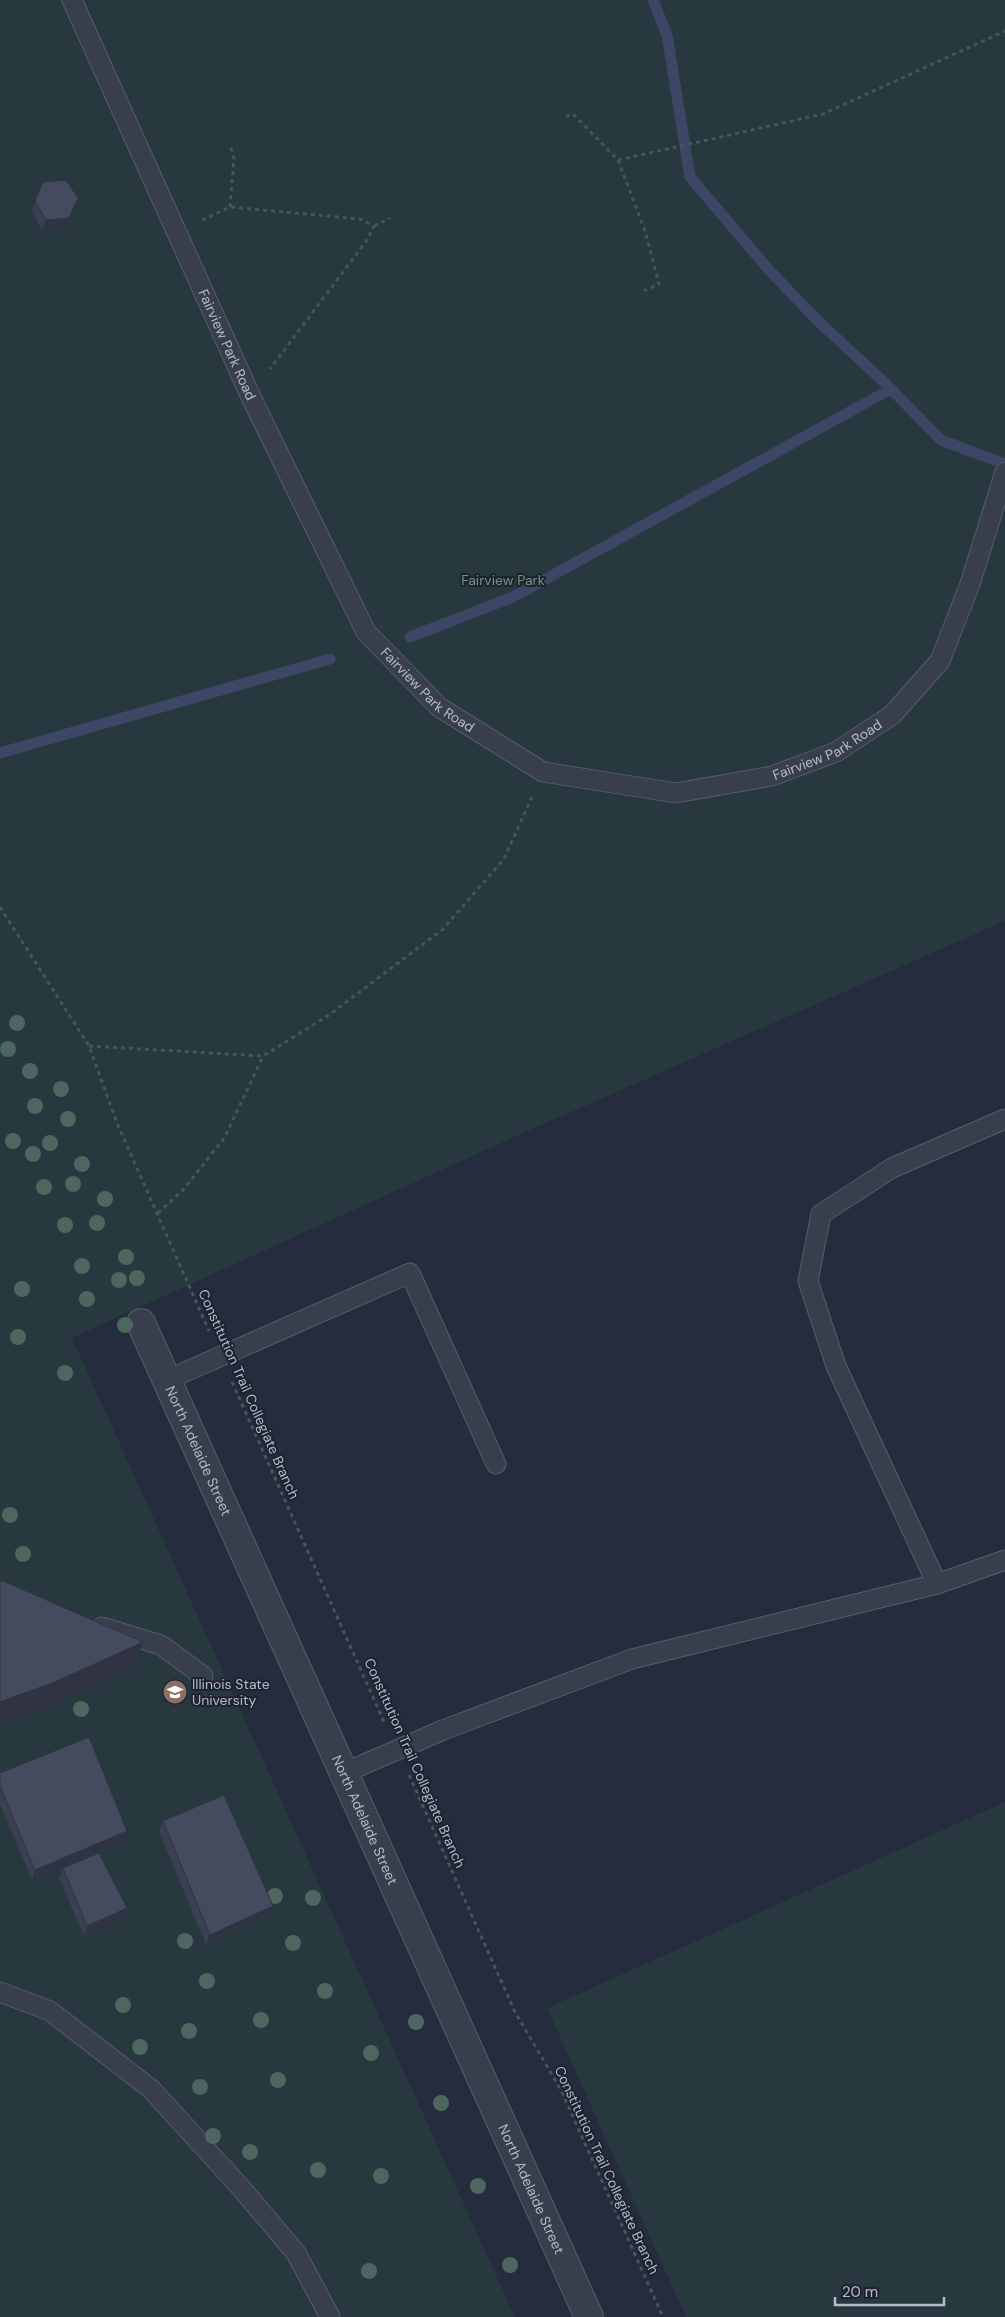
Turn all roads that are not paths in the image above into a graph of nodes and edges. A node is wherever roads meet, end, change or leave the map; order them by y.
1 (72, 0) edge
2 (1003, 477) edge
3 (1005, 1119) edge
4 (141, 1322) dead end
5 (167, 1380) junction
6 (496, 1464) dead end
7 (1005, 1560) edge
8 (937, 1584) junction
9 (85, 1622) edge
10 (203, 1676) dead end
11 (344, 1772) junction
12 (0, 1992) edge
13 (330, 2317) edge
14 (590, 2317) edge

1 - 2 lane, Fairview Park Road
3 - 8 lane
4 - 5 street, North Adelaide Street
5 - 6 lane
5 - 11 street, North Adelaide Street
7 - 8 lane
8 - 11 lane
9 - 10 lane
11 - 14 street, North Adelaide Street
12 - 13 lane

